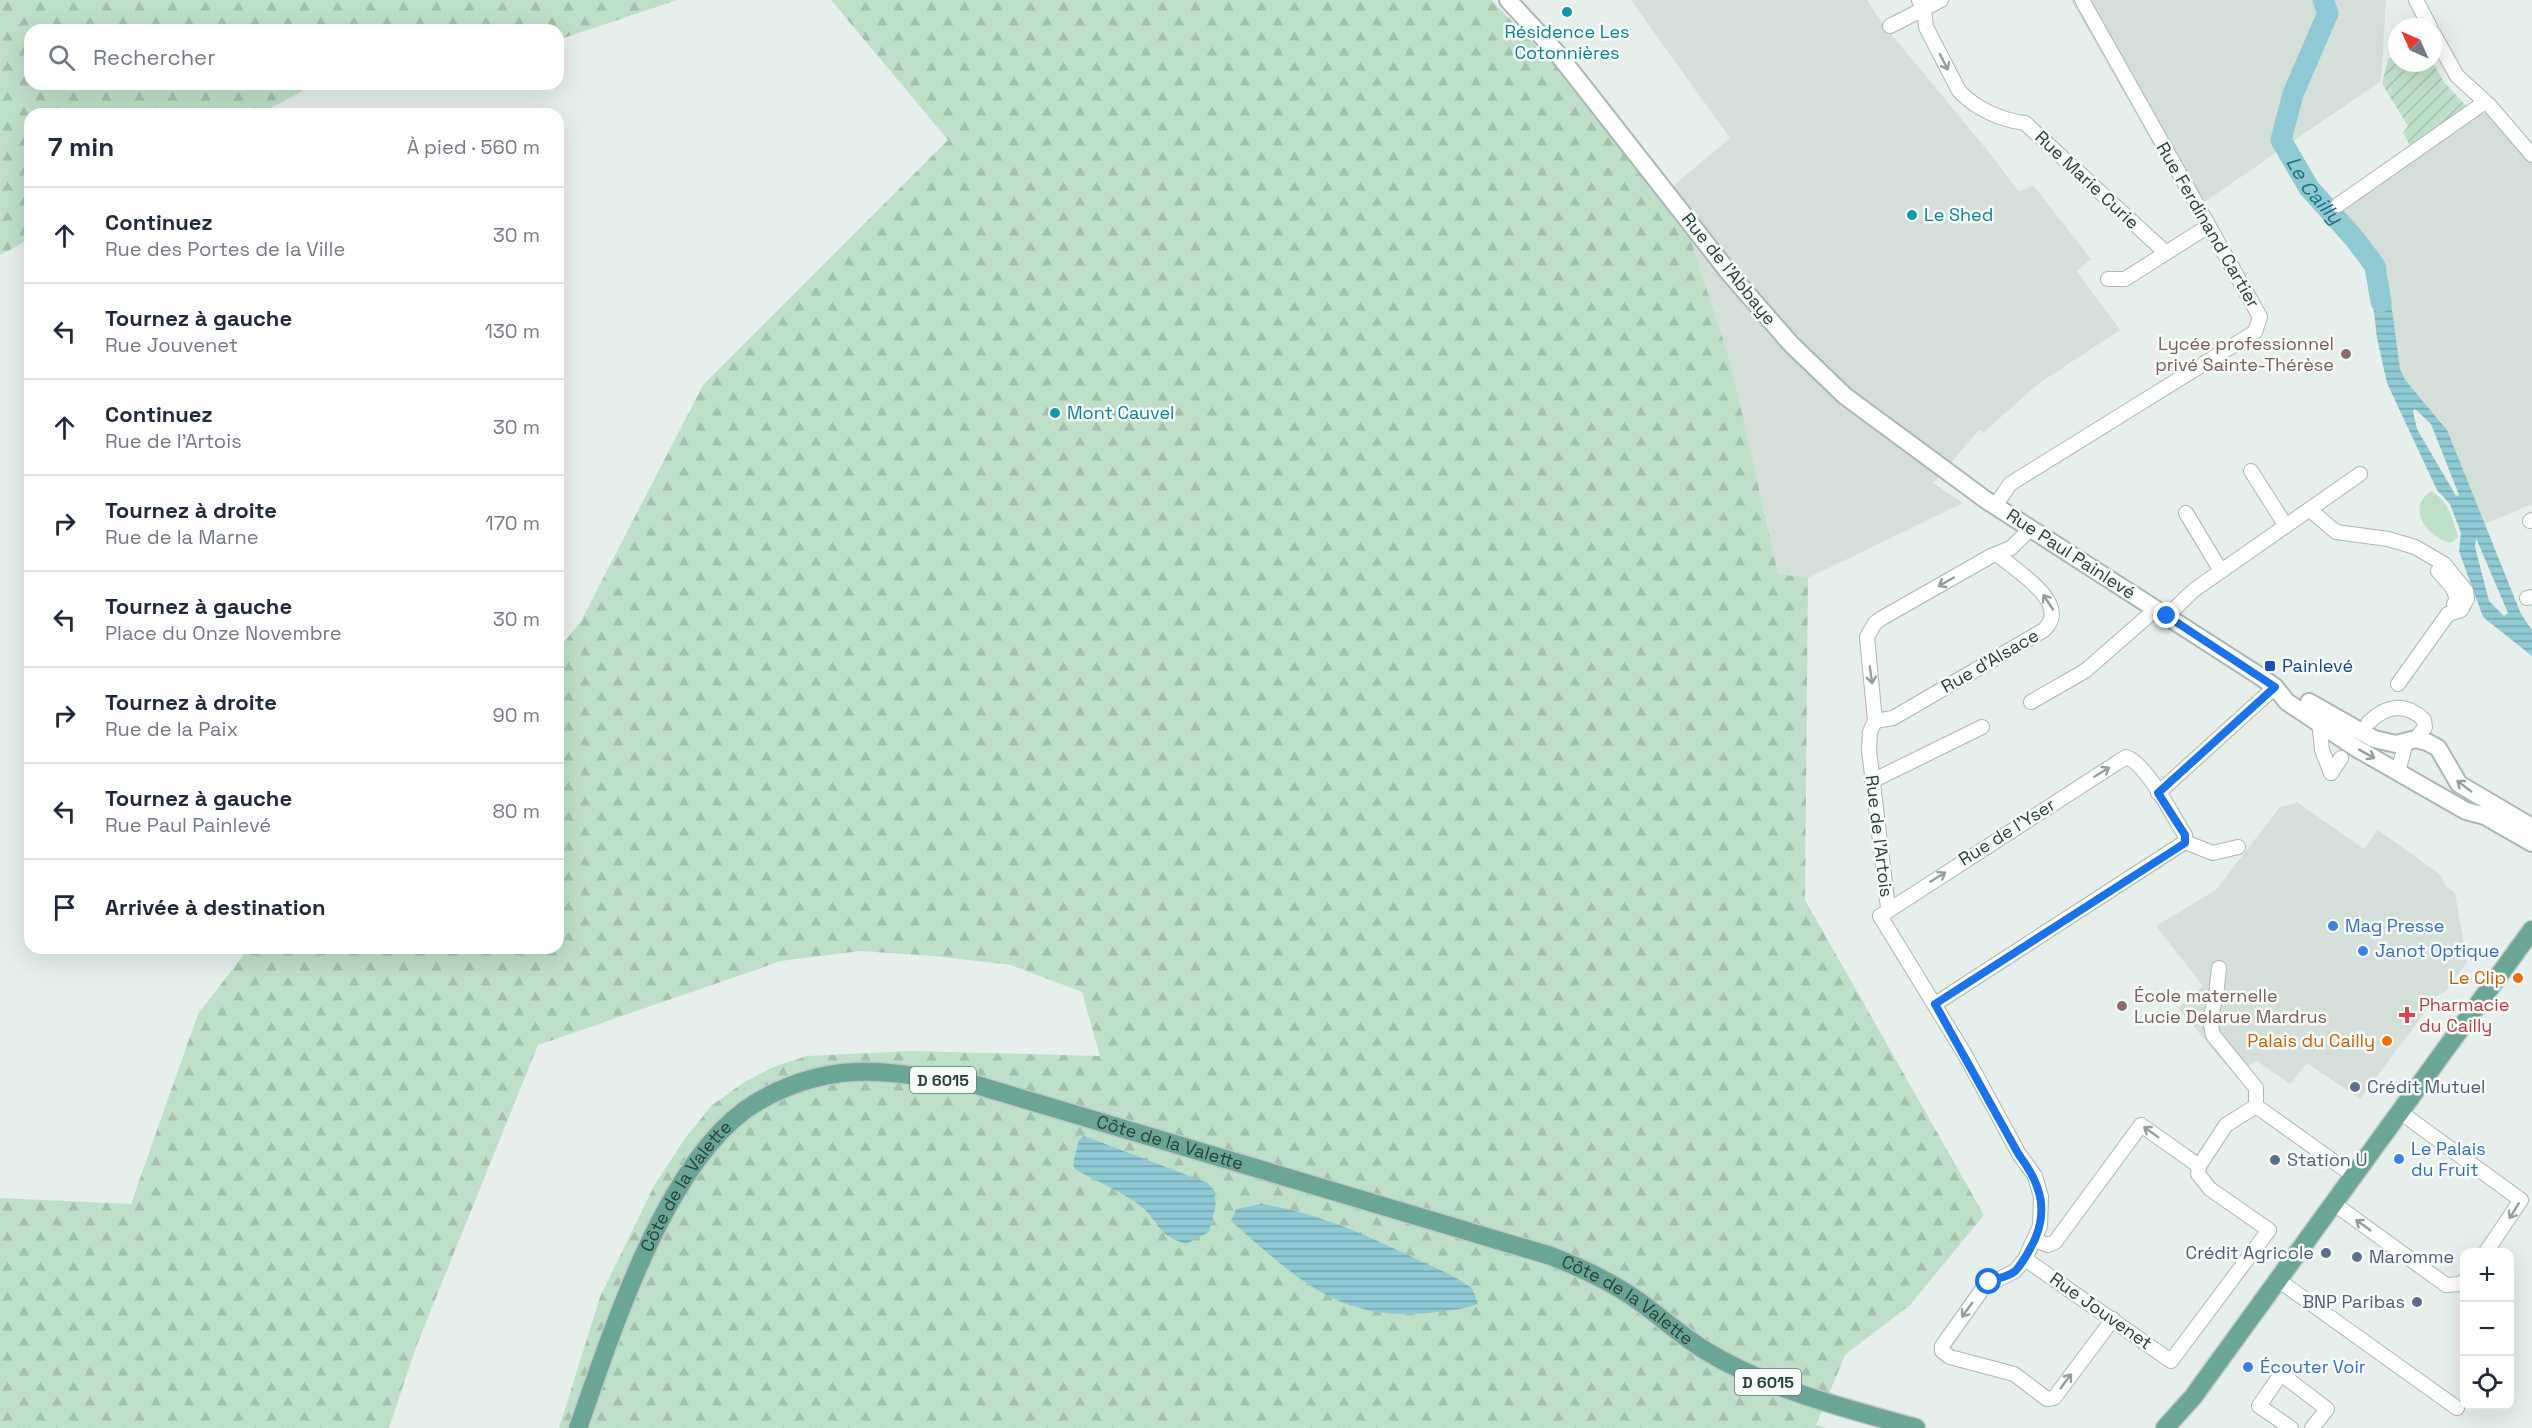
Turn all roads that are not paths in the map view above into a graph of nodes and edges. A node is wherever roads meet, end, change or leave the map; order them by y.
1 (1508, 0) edge
2 (1941, 0) edge
3 (2082, 0) edge
4 (2416, 0) edge
5 (1921, 4) edge
6 (2425, 18) edge
7 (1890, 26) dead end
8 (2442, 49) edge
9 (2485, 102) junction
10 (2532, 155) edge
11 (2338, 205) dead end
12 (2207, 226) junction
13 (2165, 252) junction
14 (2108, 279) dead end
15 (2251, 471) dead end
16 (2360, 474) dead end
17 (1990, 503) junction
18 (2310, 510) junction
19 (2186, 513) dead end
20 (2286, 526) junction
21 (2031, 528) junction
22 (1997, 554) junction
23 (2430, 557) junction
24 (2221, 571) junction
25 (2454, 604) dead end
26 (2161, 612) junction
27 (2397, 684) dead end
28 (2275, 687) junction
29 (2031, 702) dead end
30 (1875, 721) junction
31 (2319, 721) junction
32 (2368, 723) dead end
33 (1982, 727) dead end
34 (2411, 741) junction
35 (2341, 758) dead end
36 (2398, 772) junction
37 (1872, 781) junction
38 (2158, 793) junction
39 (2484, 808) junction
40 (2532, 827) edge
41 (2185, 843) junction
42 (2532, 843) edge
43 (2238, 847) dead end
44 (1888, 908) junction
45 (2532, 930) edge
46 (2220, 968) dead end
47 (1935, 1004) junction
48 (2256, 1106) junction
49 (2400, 1112) junction
50 (2199, 1166) junction
51 (2354, 1176) junction
52 (2334, 1203) junction
53 (2035, 1240) junction
54 (2489, 1248) edge
55 (2025, 1259) junction
56 (2278, 1280) junction
57 (2460, 1284) edge
58 (2113, 1319) junction
59 (2457, 1408) dead end
60 (578, 1428) edge
61 (1916, 1428) edge
62 (2165, 1428) edge
63 (2291, 1428) edge
64 (2312, 1428) edge

1 - 17 street, Rue de l'Abbaye
2 - 5 street
3 - 12 street, Rue Ferdinand Cartier
4 - 6 street
5 - 7 street
5 -> 13 street, Rue Marie Curie
8 - 9 street
9 - 10 street
9 - 11 street
12 - 13 street
12 - 17 street, Rue Ferdinand Cartier
13 - 14 street
15 - 20 street
16 - 18 street
17 - 21 street, Rue Paul Painlevé
18 - 20 street
18 - 23 street
19 - 24 street
20 - 24 street
21 - 22 street
21 - 26 street, Rue Paul Painlevé
22 -> 30 street, Rue de l'Artois
30 -> 22 street, Rue d'Alsace
23 - 25 street
23 - 27 street
24 - 26 street
26 - 28 street, Rue Paul Painlevé
26 - 29 street
28 - 31 street
28 - 34 street
28 - 38 street
30 - 37 street, Rue de l'Artois
31 - 35 street
31 -> 36 street
32 - 34 street
33 - 37 street
34 - 36 street
39 -> 34 street
36 - 39 street
37 - 44 street, Rue de l'Artois
38 - 41 street
44 -> 38 street, Rue de l'Yser
39 - 40 street
39 - 42 street
41 - 43 street
41 - 47 street
44 - 47 street, Rue de l'Artois
45 - 49 main road
46 - 48 street
47 - 53 street, Rue de l'Artois
48 - 50 street
48 - 51 street
49 - 51 main road
49 -> 54 street
50 -> 53 street
50 - 58 street, Rue Jouvenet
51 - 52 main road
52 - 56 main road
57 -> 52 street
53 - 55 street
55 - 58 street, Rue Jouvenet
55 -> 58 street
56 - 59 street
56 - 62 main road
60 - 61 main road, Côte de la Valette / D 6015
63 - 64 street

